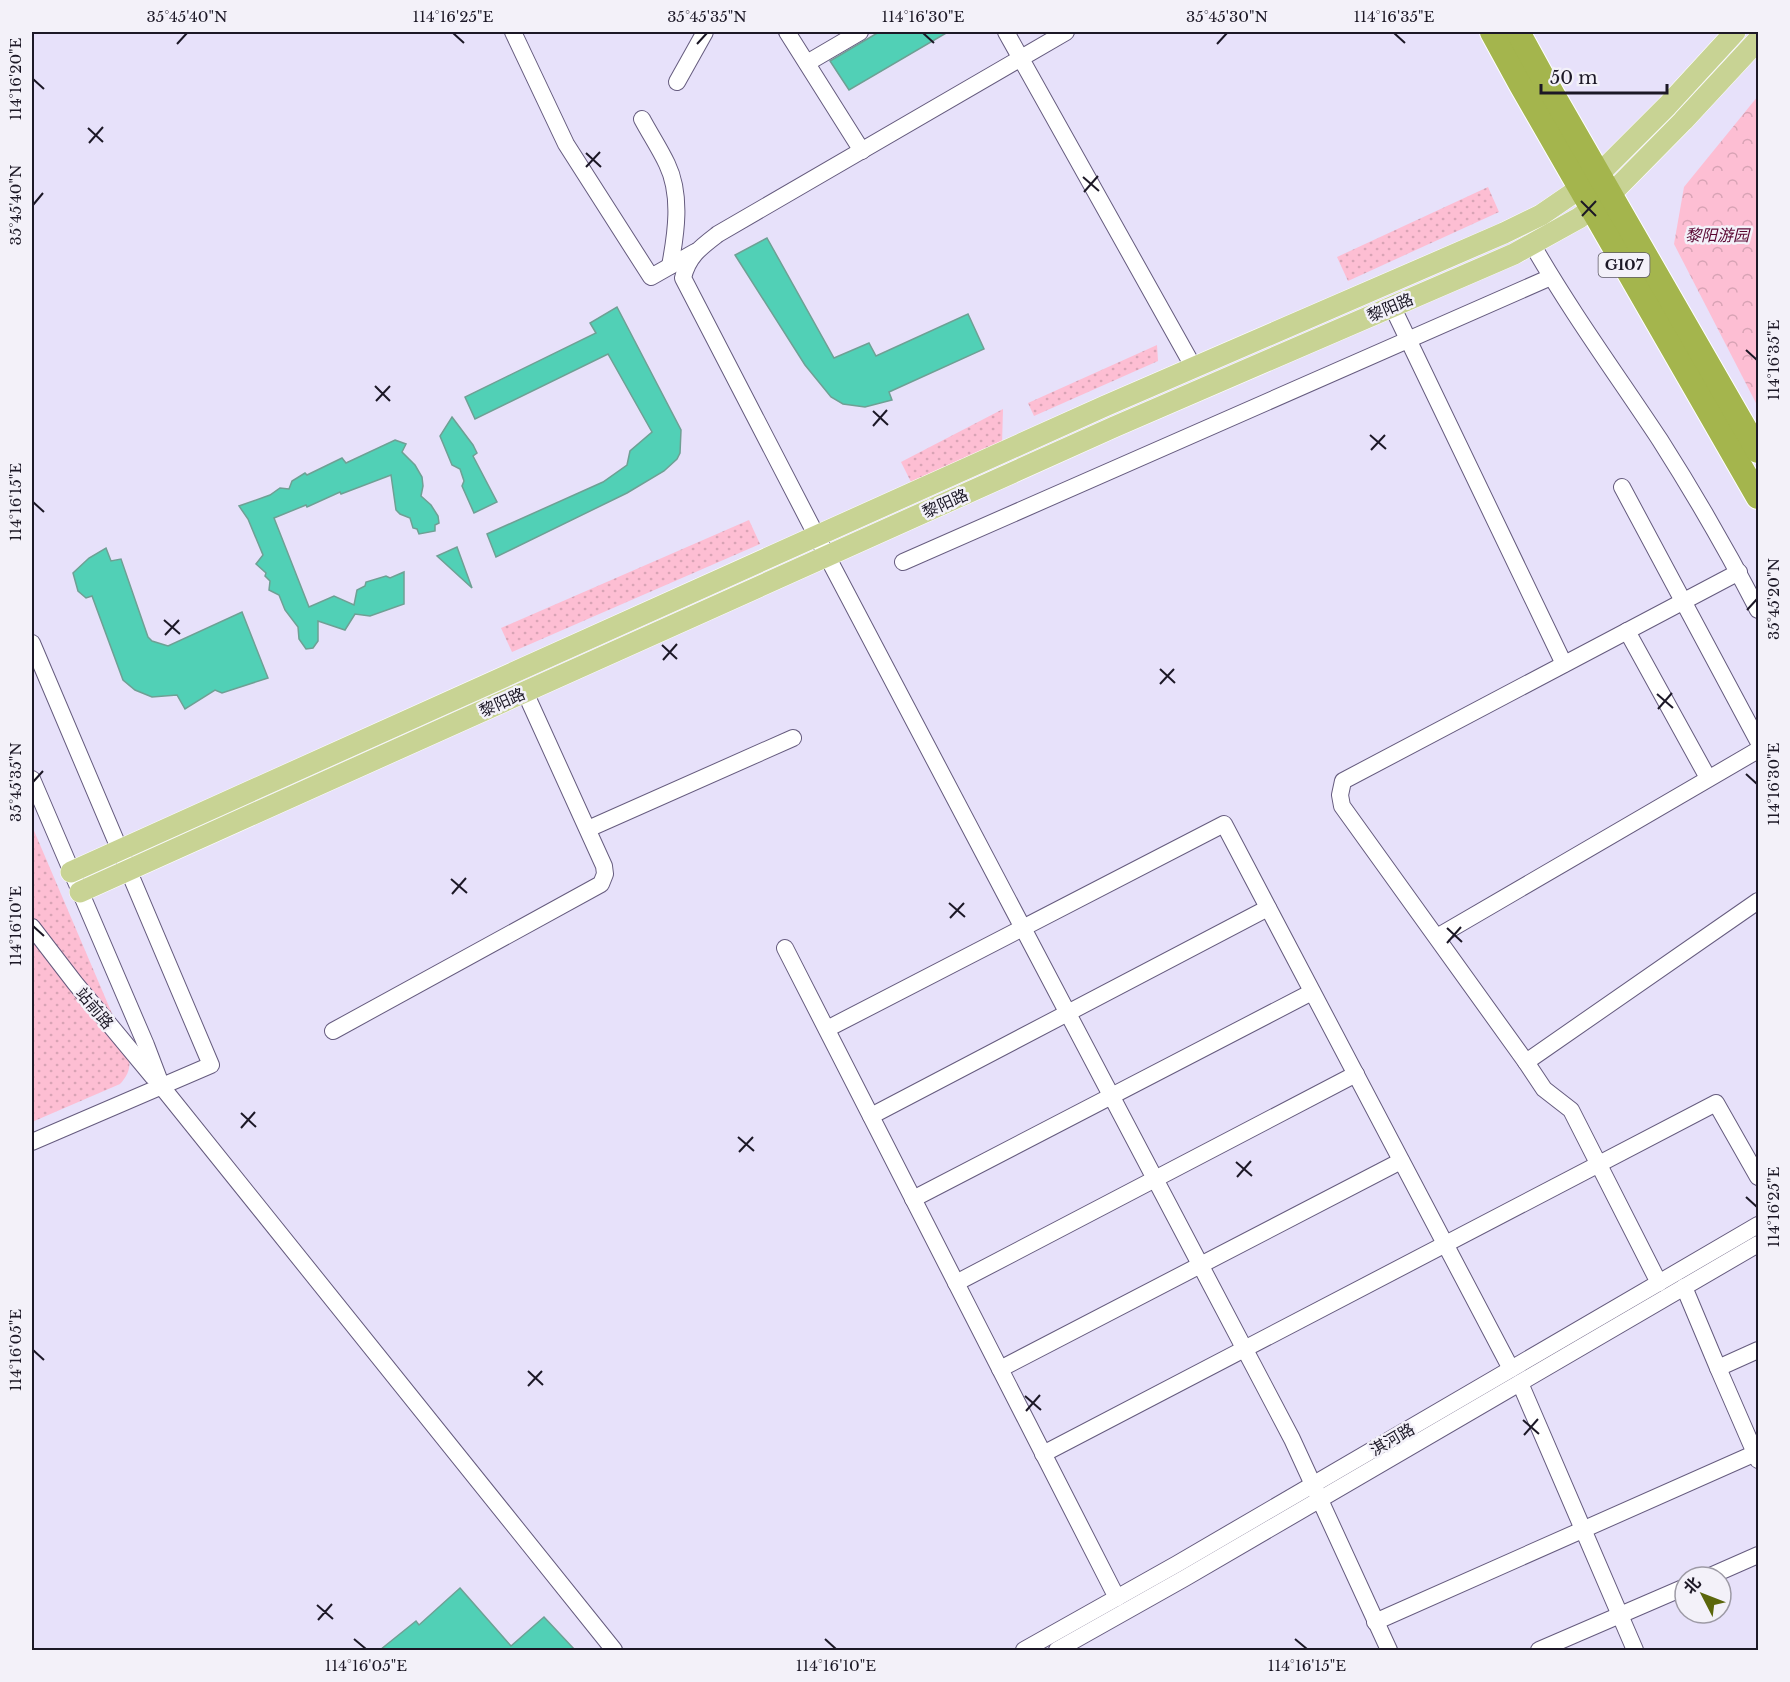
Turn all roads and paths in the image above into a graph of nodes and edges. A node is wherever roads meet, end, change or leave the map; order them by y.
1 (513, 32) edge
2 (705, 32) edge
3 (787, 32) edge
4 (860, 32) edge
5 (1006, 32) edge
6 (1066, 32) edge
7 (1492, 32) edge
8 (1518, 32) edge
9 (1736, 32) edge
10 (1758, 40) edge
11 (1021, 58) junction
12 (807, 63) junction
13 (676, 82) dead end
14 (642, 119) dead end
15 (862, 151) junction
16 (1595, 191) junction
17 (1532, 244) junction
18 (695, 251) junction
19 (670, 266) junction
20 (1551, 277) junction
21 (1392, 306) junction
22 (1409, 340) junction
23 (1194, 368) junction
24 (1758, 451) edge
25 (1622, 487) dead end
26 (1758, 497) edge
27 (817, 536) junction
28 (827, 556) junction
29 (903, 562) dead end
30 (1739, 572) junction
31 (1683, 601) junction
32 (1758, 610) edge
33 (1627, 631) junction
34 (32, 643) edge
35 (1564, 664) junction
36 (525, 692) junction
37 (793, 738) dead end
38 (1758, 741) edge
39 (1758, 750) edge
40 (1708, 778) junction
41 (32, 779) edge
42 (588, 829) junction
43 (119, 850) junction
44 (128, 871) junction
45 (71, 872) junction
46 (80, 892) junction
47 (1758, 901) edge
48 (1268, 908) junction
49 (32, 927) edge
50 (1023, 928) junction
51 (1437, 938) junction
52 (785, 948) dead end
53 (1312, 992) junction
54 (1068, 1013) junction
55 (827, 1029) junction
56 (333, 1031) dead end
57 (1526, 1062) junction
58 (1356, 1074) junction
59 (162, 1087) junction
60 (1112, 1096) junction
61 (871, 1116) junction
62 (32, 1142) edge
63 (1401, 1161) junction
64 (1599, 1164) junction
65 (1758, 1177) edge
66 (1155, 1179) junction
67 (913, 1199) junction
68 (1758, 1225) edge
69 (1758, 1244) edge
70 (1445, 1245) junction
71 (1200, 1265) junction
72 (956, 1283) junction
73 (1659, 1283) junction
74 (1684, 1287) junction
75 (1245, 1349) junction
76 (1758, 1350) edge
77 (1718, 1368) junction
78 (1000, 1369) junction
79 (1515, 1376) junction
80 (1043, 1454) junction
81 (1757, 1455) edge
82 (1316, 1492) junction
83 (1582, 1530) junction
84 (1758, 1555) edge
85 (1733, 1566) edge
86 (1673, 1592) edge
87 (1117, 1598) junction
88 (1619, 1616) junction
89 (1375, 1622) junction
90 (614, 1650) edge
91 (1024, 1650) edge
92 (1057, 1650) edge
93 (1389, 1650) edge
94 (1539, 1650) edge
95 (1635, 1650) edge

1 - 19 street
2 - 13 street
3 - 12 street
4 - 12 street
5 - 11 street
6 - 11 street
7 - 16 highway, G107
8 - 16 highway, G107
9 - 16 main road, 黎阳路
10 - 16 main road, 黎阳路
11 - 15 street
11 - 23 street
12 - 15 street
14 - 19 street
15 - 18 street
16 - 17 main road, 黎阳路
16 - 23 main road, 黎阳路
16 - 24 highway, G107
16 - 26 highway, G107
17 - 20 street
17 - 21 main road, 黎阳路
18 - 19 street
18 - 27 street
20 - 22 street
20 - 30 street
21 - 22 street
21 - 28 main road, 黎阳路
22 - 29 street
22 - 35 street
23 - 27 main road, 黎阳路
25 - 31 street
27 - 28 street
27 - 43 main road, 黎阳路
28 - 36 main road, 黎阳路
28 - 50 street
30 - 31 street
30 - 32 street
31 - 33 street
31 - 38 street
33 - 35 street
33 - 40 street
34 - 43 street
35 - 51 street
36 - 42 street
36 - 44 main road, 黎阳路
37 - 42 street
39 - 40 street
40 - 51 street
41 - 45 street
42 - 56 street
43 - 44 street
43 - 45 main road, 黎阳路
44 - 46 main road, 黎阳路
44 - 59 street
45 - 46 street
46 - 59 street
47 - 57 street
48 - 50 street
48 - 53 street
48 - 54 street
49 - 59 street, 站前路
50 - 54 street
50 - 55 street
51 - 57 street
52 - 55 street
53 - 58 street
53 - 60 street
54 - 60 street
54 - 61 street
55 - 61 street
57 - 64 street
58 - 63 street
58 - 66 street
59 - 62 street
59 - 90 street, 站前路
60 - 66 street
60 - 67 street
61 - 67 street
63 - 70 street
63 - 71 street
64 - 65 street
64 - 70 street
64 - 73 street
66 - 71 street
66 - 72 street
67 - 72 street
68 - 73 street, 淇河路
69 - 74 street, 淇河路
70 - 75 street
70 - 79 street
71 - 75 street
71 - 78 street
72 - 78 street
73 - 79 street, 淇河路
74 - 77 street
74 - 79 street, 淇河路
75 - 80 street
75 - 82 street
76 - 77 street
77 - 81 street
78 - 80 street
79 - 82 street, 淇河路
79 - 83 street
80 - 87 street
81 - 83 street
82 - 87 street, 淇河路
82 - 89 street
82 - 92 street, 淇河路
83 - 88 street
83 - 89 street
84 - 85 street
86 - 88 street
87 - 91 street, 淇河路
88 - 94 street
88 - 95 street
89 - 93 street

